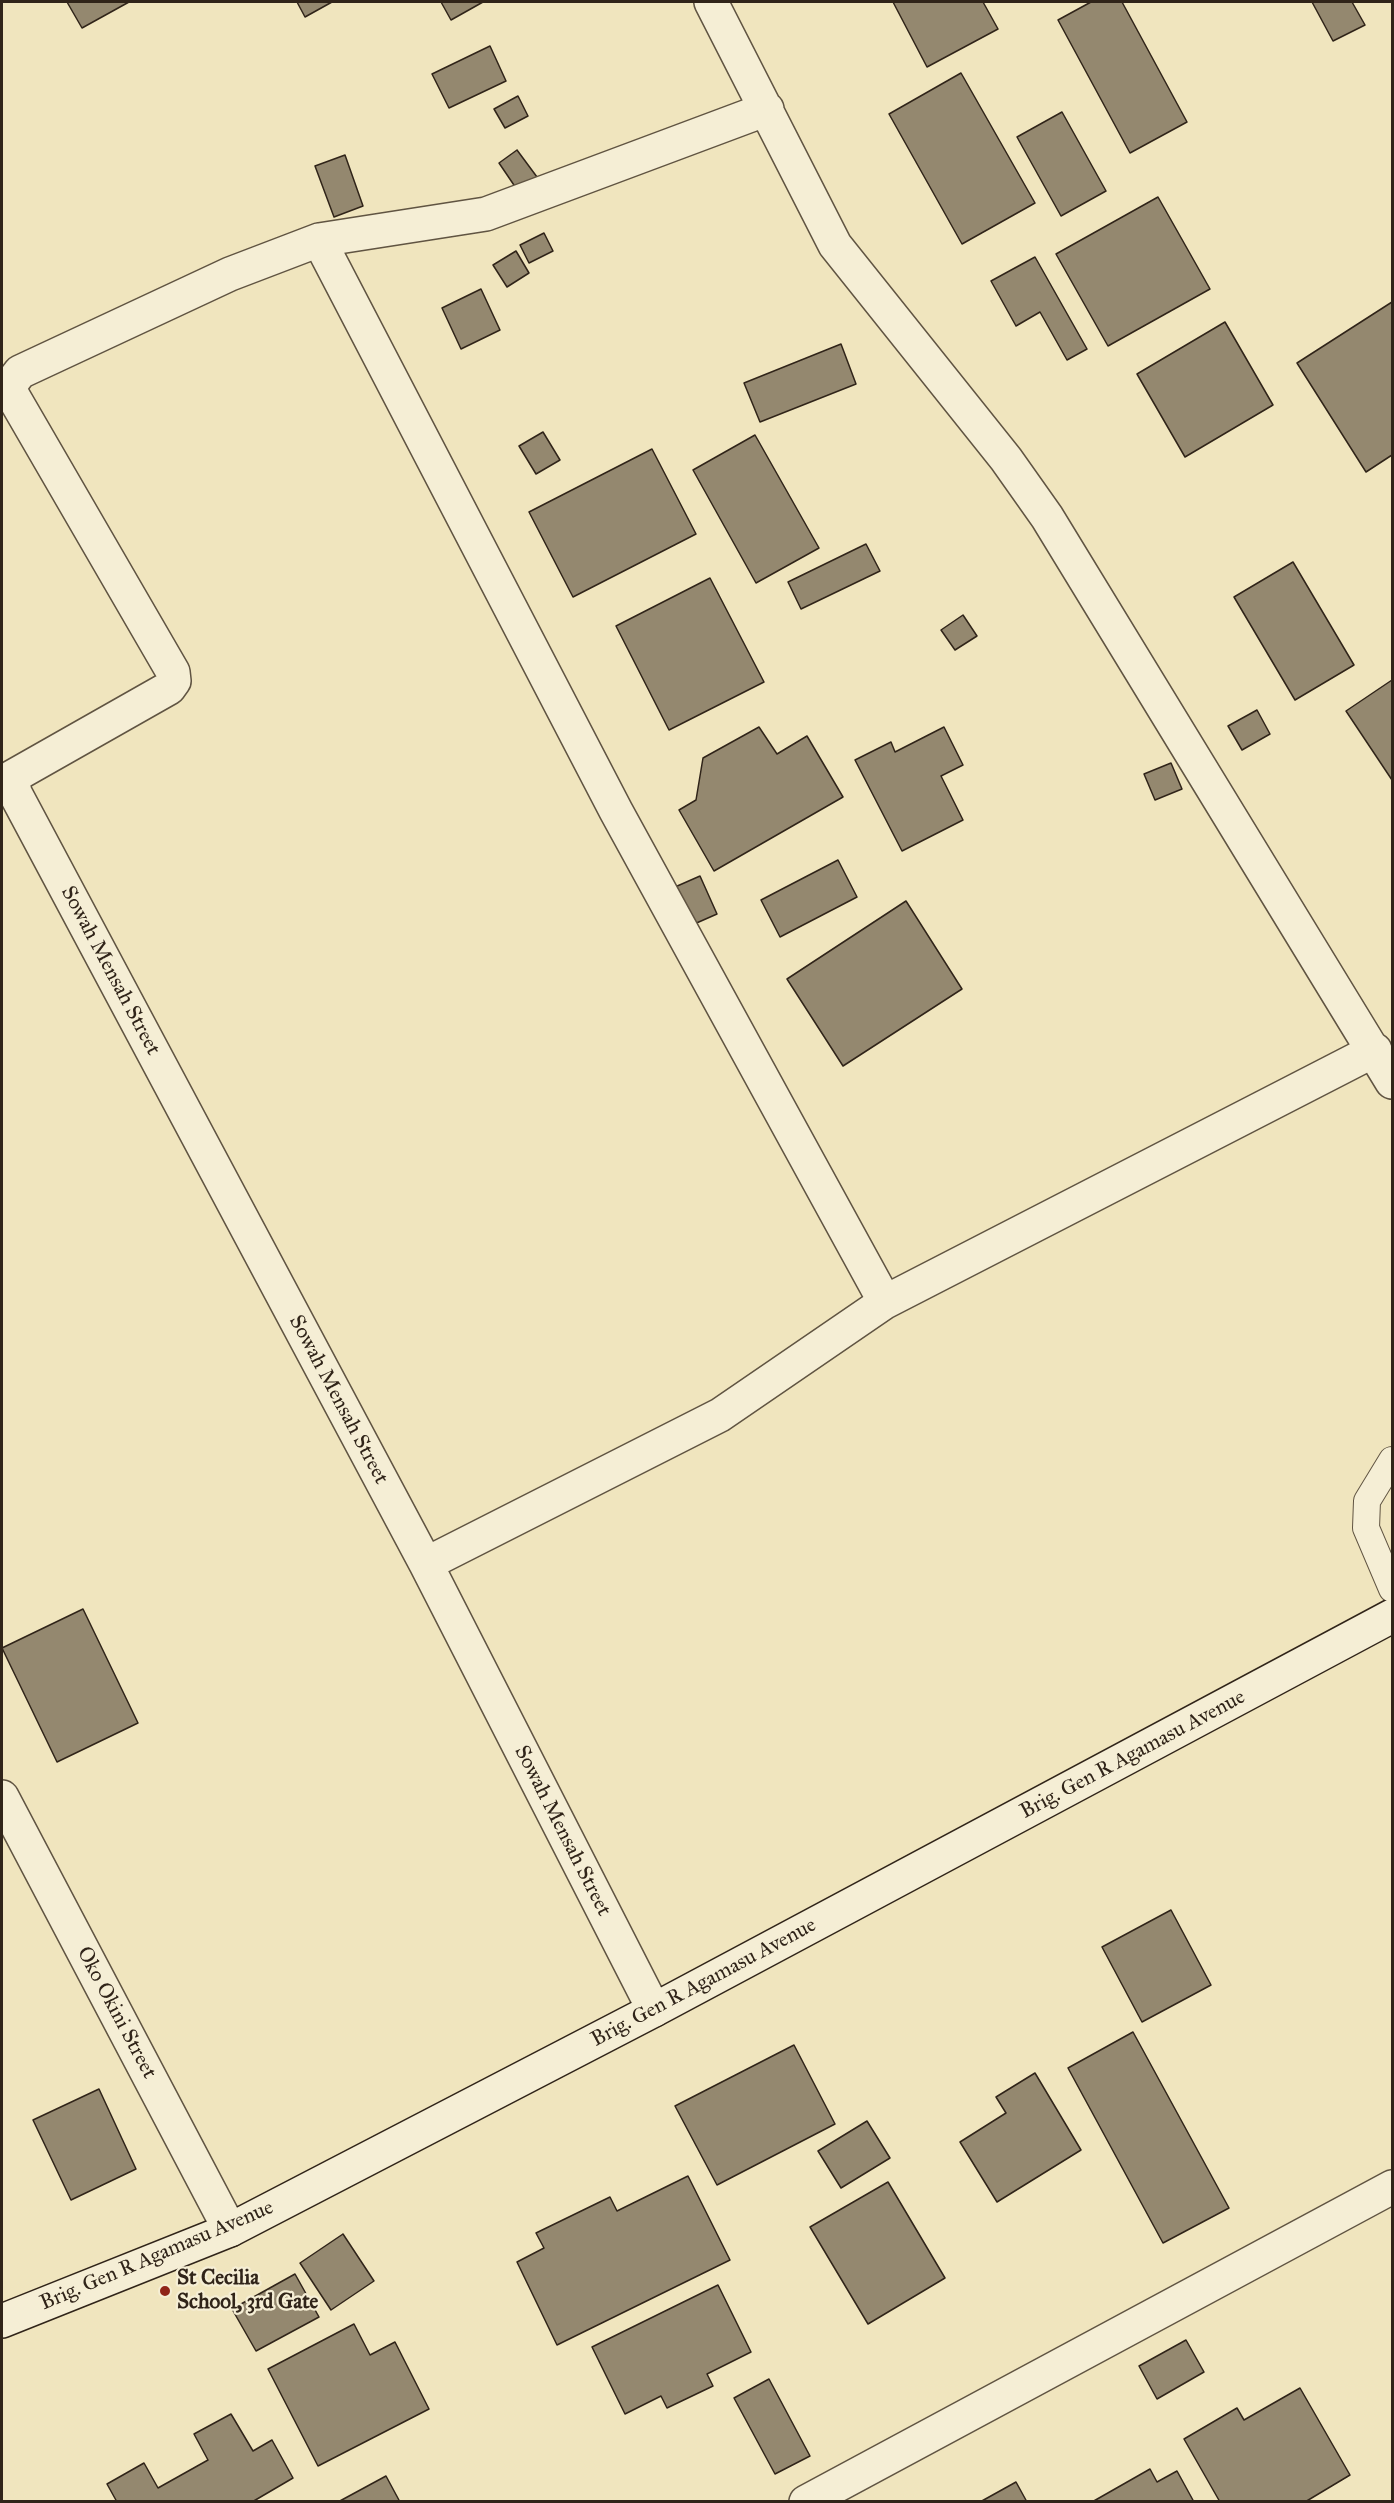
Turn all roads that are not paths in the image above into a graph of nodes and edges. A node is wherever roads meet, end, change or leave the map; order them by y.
1 (711, 2) edge
2 (767, 109) junction
3 (319, 240) junction
4 (1375, 1050) junction
5 (1392, 1082) edge
6 (885, 1302) junction
7 (1392, 1460) edge
8 (426, 1564) junction
9 (1392, 1589) edge
10 (1392, 1616) edge
11 (2, 1797) edge
12 (654, 2010) junction
13 (1392, 2187) edge
14 (230, 2229) junction
15 (2, 2321) edge
16 (806, 2502) edge

1 - 2 street
2 - 3 street
2 - 4 street
3 - 6 street
3 - 8 street, Sowah Mensah Street
4 - 5 street
4 - 6 street
6 - 8 street
7 - 9 lane
8 - 12 street, Sowah Mensah Street
10 - 12 street, Brig. Gen R Agamasu Avenue
11 - 14 street, Oko Okini Street
12 - 14 street, Brig. Gen R Agamasu Avenue
13 - 16 street
14 - 15 street, Brig. Gen R Agamasu Avenue

